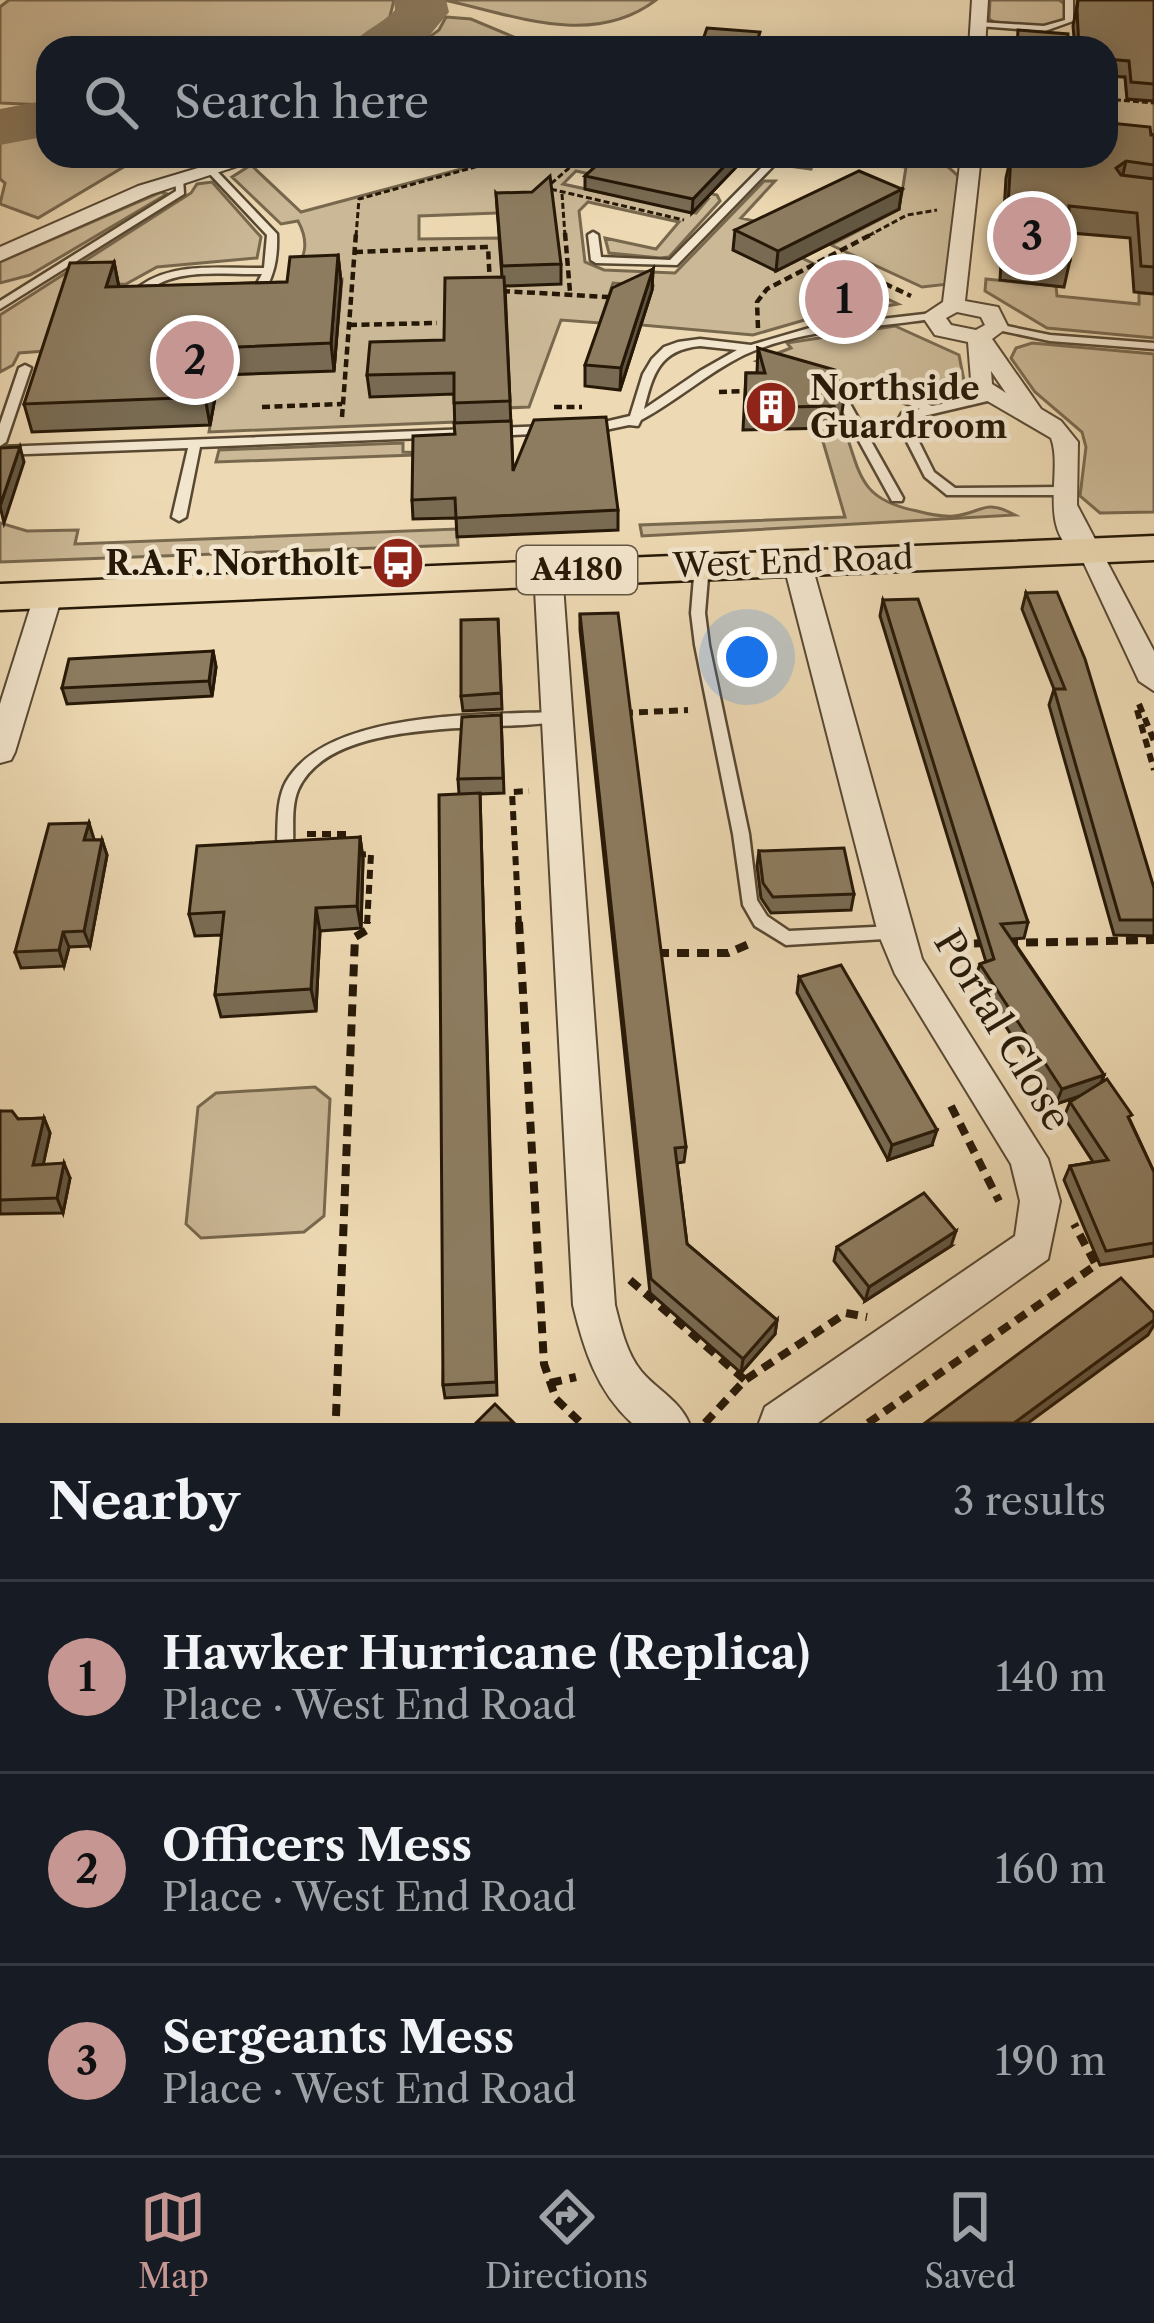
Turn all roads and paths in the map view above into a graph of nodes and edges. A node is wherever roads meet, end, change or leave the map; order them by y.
1 (980, 0) edge
2 (1069, 0) edge
3 (979, 24) junction
4 (978, 36) edge
5 (1118, 100) edge
6 (1154, 103) edge
7 (214, 168) edge
8 (471, 168) edge
9 (569, 168) edge
10 (616, 168) edge
11 (767, 168) edge
12 (969, 168) edge
13 (210, 169) junction
14 (620, 169) edge
15 (178, 178) junction
16 (562, 194) junction
17 (946, 211) dead end
18 (711, 226) junction
19 (593, 235) dead end
20 (355, 252) junction
21 (0, 255) edge
22 (828, 257) junction
23 (268, 271) junction
24 (342, 278) edge
25 (353, 278) junction
26 (26, 287) junction
27 (0, 290) edge
28 (926, 291) dead end
29 (570, 292) junction
30 (608, 297) edge
31 (915, 297) junction
32 (244, 302) edge
33 (905, 303) dead end
34 (0, 306) edge
35 (156, 306) edge
36 (944, 310) junction
37 (437, 323) dead end
38 (349, 325) junction
39 (988, 332) junction
40 (764, 333) dead end
41 (1154, 346) edge
42 (753, 348) junction
43 (25, 368) dead end
44 (992, 396) junction
45 (343, 404) junction
46 (262, 406) dead end
47 (930, 409) junction
48 (1032, 413) junction
49 (634, 424) junction
50 (578, 429) edge
51 (554, 430) edge
52 (340, 438) junction
53 (195, 443) junction
54 (0, 446) edge
55 (1062, 491) junction
56 (897, 498) dead end
57 (179, 517) dead end
58 (1154, 548) edge
59 (1088, 549) junction
60 (797, 562) junction
61 (702, 566) junction
62 (548, 572) junction
63 (48, 596) junction
64 (0, 598) edge
65 (1144, 692) edge
66 (715, 709) junction
67 (624, 713) edge
68 (560, 716) junction
69 (0, 752) edge
70 (1154, 770) edge
71 (538, 790) dead end
72 (285, 841) joint
73 (777, 931) junction
74 (1154, 940) edge
75 (898, 941) junction
76 (641, 953) edge
77 (941, 1088) dead end
78 (1003, 1210) dead end
79 (620, 1271) dead end
80 (880, 1319) dead end
81 (745, 1380) junction
82 (336, 1416) dead end
83 (581, 1423) edge
84 (667, 1423) edge
85 (705, 1423) edge
86 (781, 1423) edge

1 - 3 street
2 - 3 lane
3 - 4 street
5 - 6 path
7 - 13 street
8 - 20 path
9 - 16 path
10 - 14 path
11 - 18 lane
12 - 36 street
13 - 15 street
13 - 23 lane
15 - 21 street
15 - 26 lane
16 - 18 path
16 - 29 path
17 - 22 path
18 - 19 lane
20 - 25 path
20 - 29 path
22 - 31 path
22 - 40 path
23 - 32 lane
23 - 35 lane
24 - 25 path
25 - 38 path
26 - 27 lane
26 - 34 lane
28 - 31 path
29 - 30 path
31 - 33 path
36 - 39 street
36 - 42 lane
37 - 38 path
38 - 45 path
39 - 41 lane
39 - 44 street
39 - 48 street
42 - 49 lane
42 - 49 lane
43 - 54 lane
44 - 47 lane
44 - 48 street
45 - 46 path
45 - 52 path
47 - 55 lane
47 - 56 lane
48 - 55 street
49 - 50 lane
51 - 52 lane
52 - 53 lane
53 - 54 lane
53 - 57 lane
55 - 59 street
58 - 59 main road, West End Road / A4180
59 - 60 main road, West End Road / A4180
59 - 65 street
60 - 61 main road, West End Road / A4180
60 - 75 street, Portal Close
61 - 62 main road, West End Road / A4180
61 - 66 lane
62 - 63 main road, West End Road / A4180
62 - 68 street
63 - 64 main road, West End Road / A4180
63 - 69 street
65 - 70 path
66 - 67 path
66 - 73 lane
68 - 72 lane
68 - 84 street
71 - 83 path
72 - 82 path
73 - 75 lane
73 - 76 path
74 - 75 path
75 - 86 street, Portal Close
77 - 78 path
79 - 81 path
80 - 81 path
81 - 85 path

